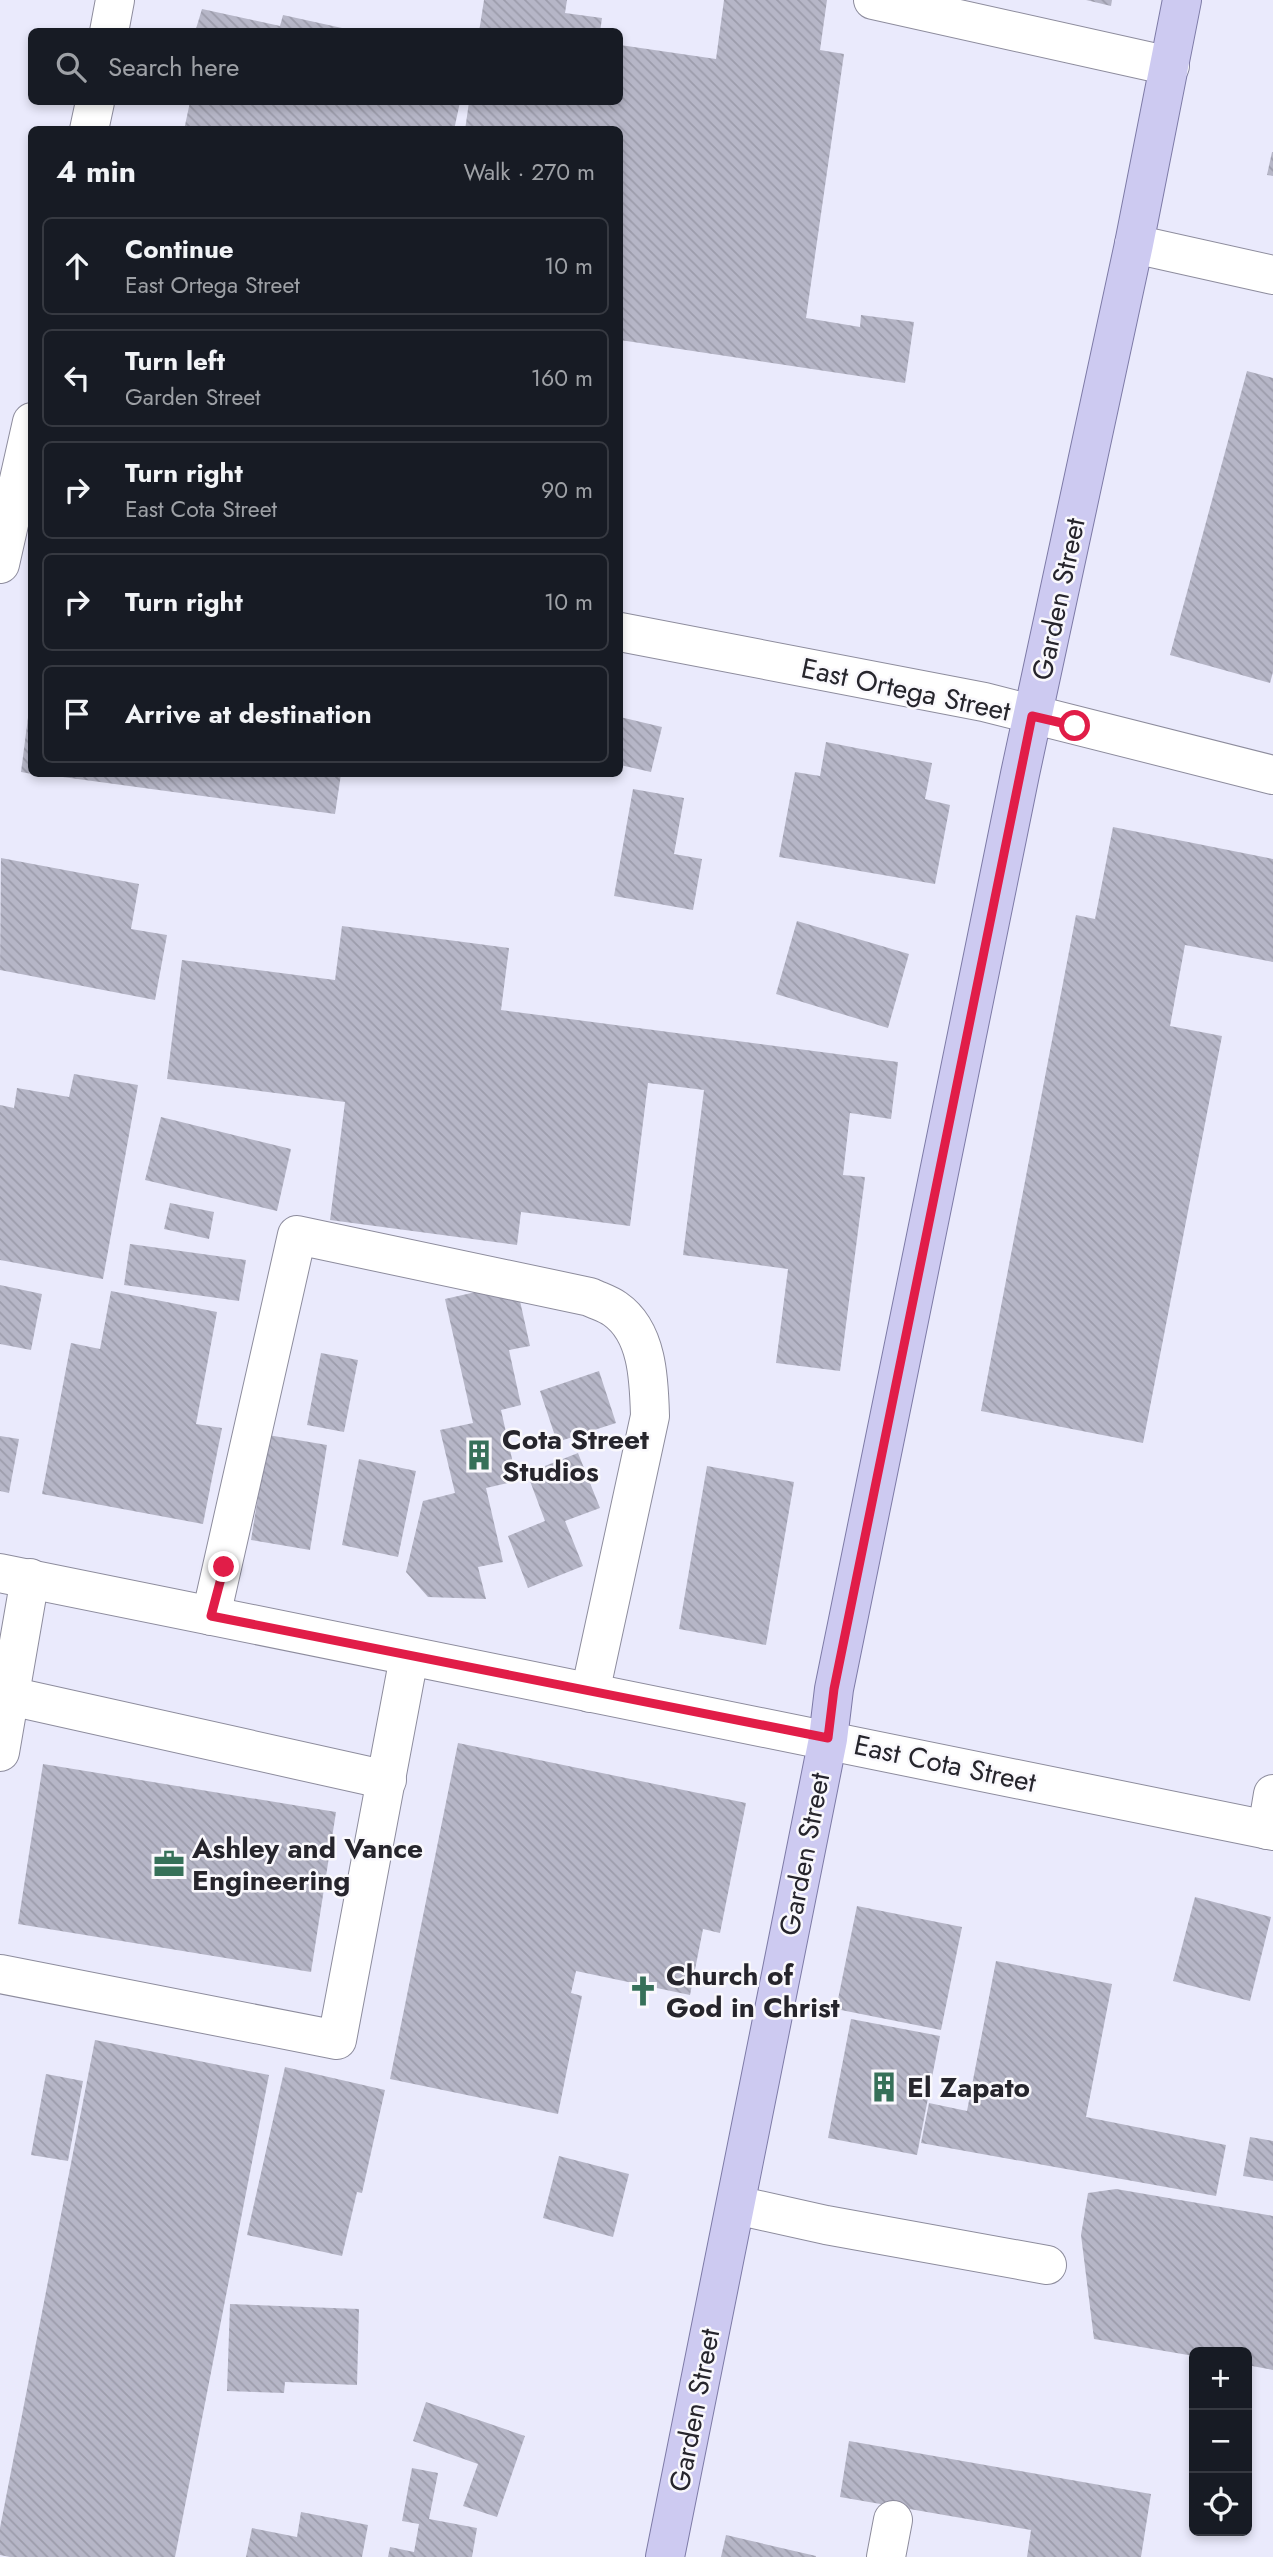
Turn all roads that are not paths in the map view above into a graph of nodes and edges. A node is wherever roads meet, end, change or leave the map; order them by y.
1 (115, 0) edge
2 (873, 0) edge
3 (1182, 0) edge
4 (110, 28) edge
5 (1170, 66) junction
6 (94, 105) edge
7 (90, 126) edge
8 (1134, 244) junction
9 (1273, 275) edge
10 (28, 444) edge
11 (15, 514) edge
12 (0, 564) edge
13 (623, 633) edge
14 (1032, 716) junction
15 (1273, 775) edge
16 (15, 1576) edge
17 (211, 1616) junction
18 (409, 1657) junction
19 (590, 1693) junction
20 (10, 1696) junction
21 (828, 1738) junction
22 (0, 1752) edge
23 (387, 1780) junction
24 (1271, 1818) edge
25 (0, 1974) edge
26 (736, 2205) junction
27 (1048, 2264) dead end
28 (892, 2520) dead end
29 (665, 2557) edge
30 (886, 2557) edge

1 - 4 street
2 - 5 street
3 - 5 main road, Garden Street
5 - 8 main road, Garden Street
6 - 7 street
8 - 9 street
8 - 14 main road, Garden Street
10 - 11 street
11 - 12 street
13 - 14 street, East Ortega Street
14 - 15 street, East Ortega Street
14 - 21 main road, Garden Street
16 - 17 street, East Cota Street
16 - 20 street
17 - 18 street, East Cota Street
17 - 19 street
18 - 19 street, East Cota Street
18 - 23 street
19 - 21 street, East Cota Street
20 - 22 street
20 - 23 street
21 - 24 street, East Cota Street
21 - 26 main road, Garden Street
23 - 25 street
26 - 27 street
26 - 29 main road, Garden Street
28 - 30 street

